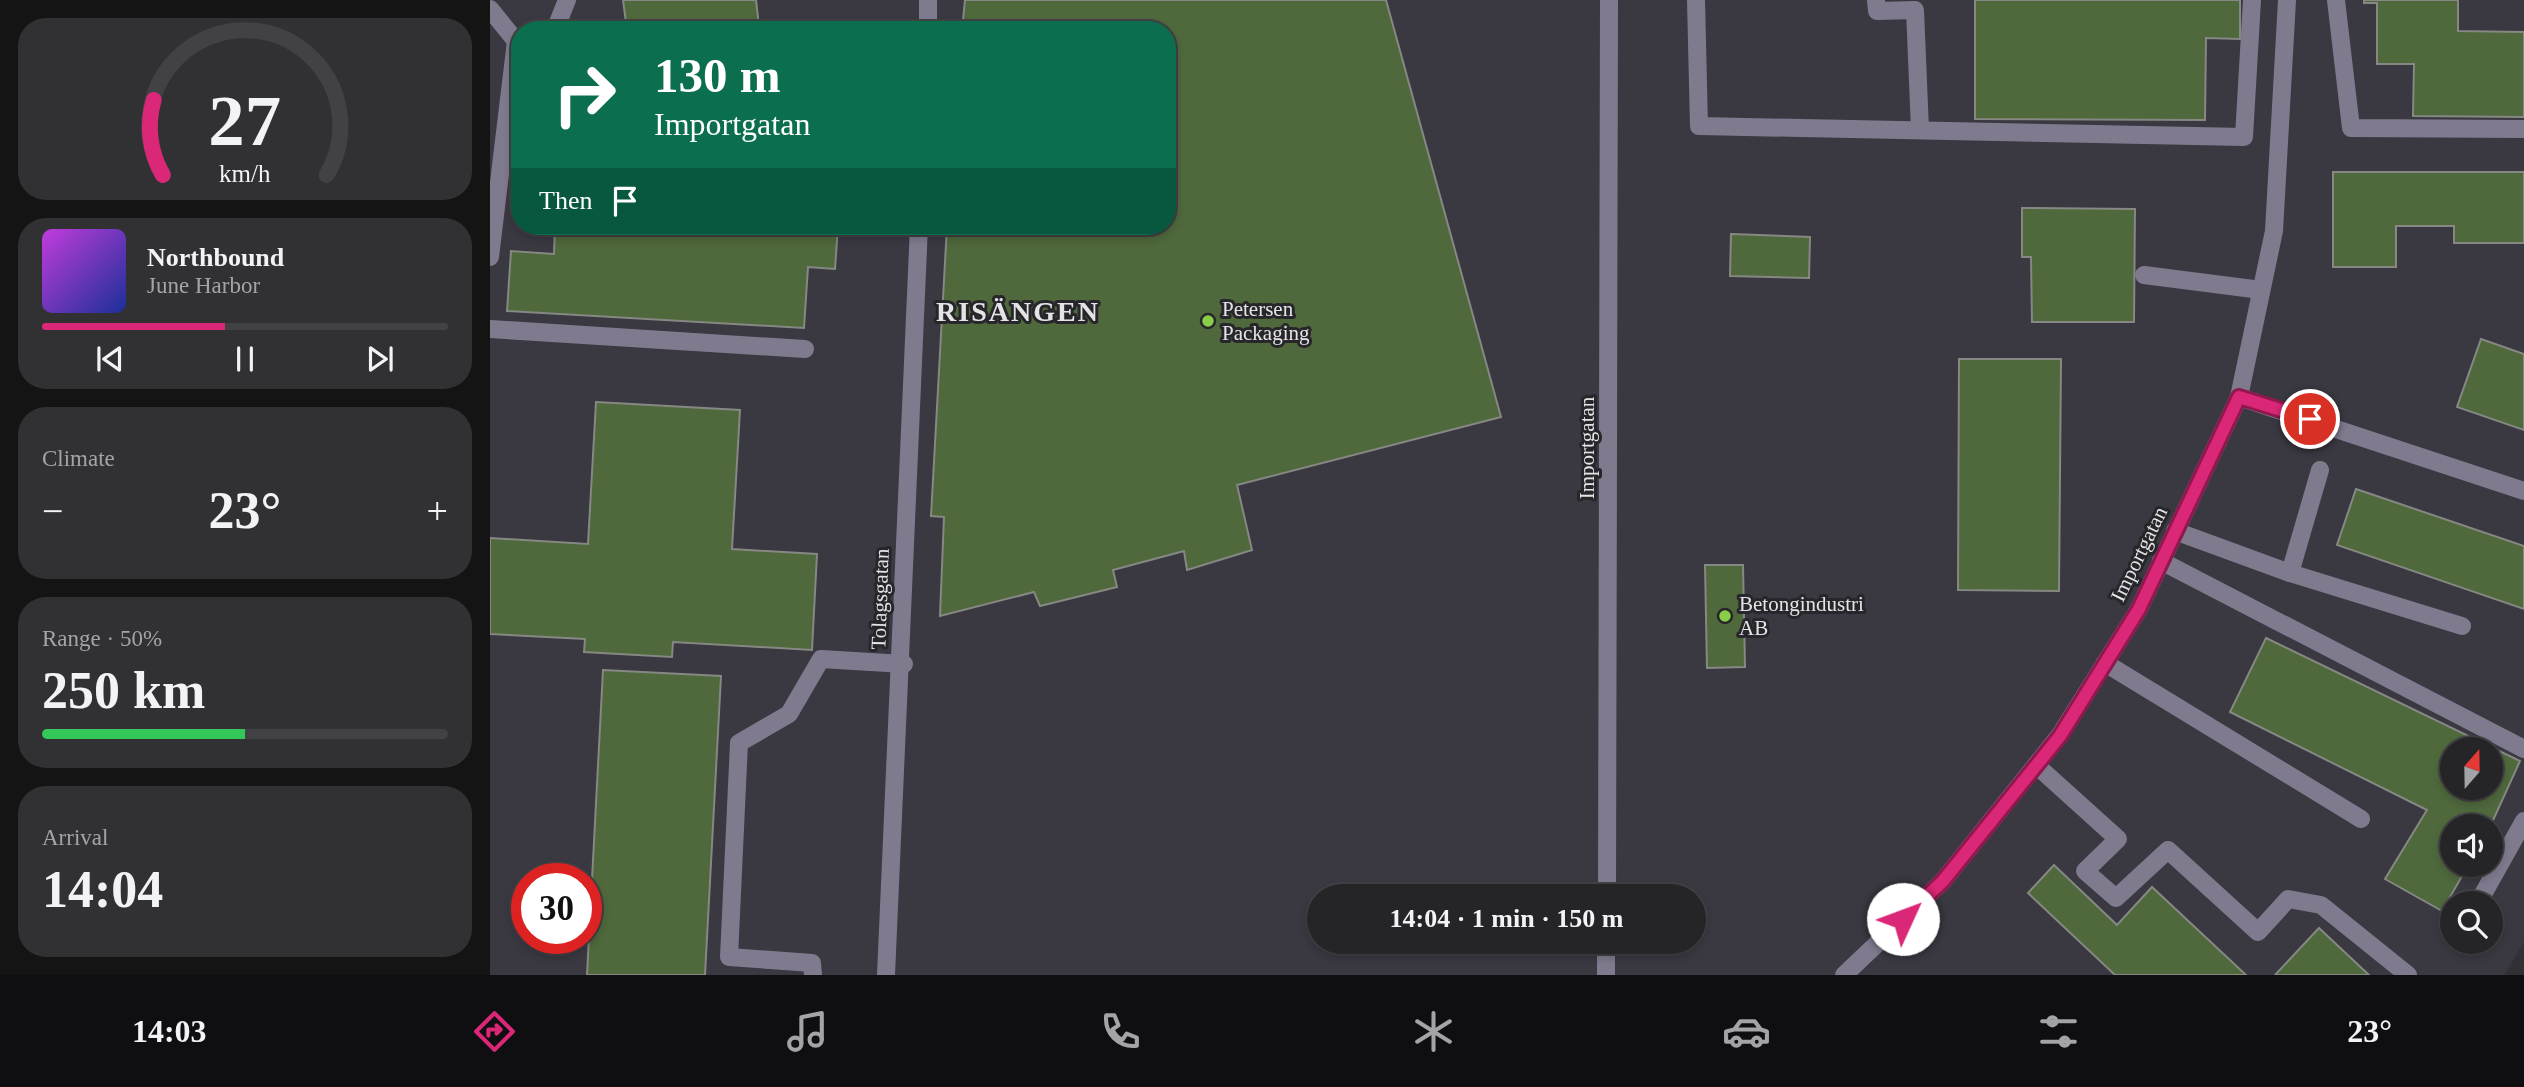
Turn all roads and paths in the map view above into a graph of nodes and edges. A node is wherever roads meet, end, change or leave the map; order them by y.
1 (567, 0) edge
2 (928, 0) edge
3 (1609, 0) edge
4 (1696, 0) edge
5 (1876, 0) edge
6 (2252, 0) edge
7 (2287, 0) edge
8 (2336, 0) edge
9 (490, 9) edge
10 (559, 21) edge
11 (928, 21) edge
12 (511, 32) edge
13 (511, 94) edge
14 (2524, 129) edge
15 (1920, 131) junction
16 (919, 235) edge
17 (490, 257) edge
18 (2144, 275) dead end
19 (2261, 290) junction
20 (490, 329) edge
21 (805, 349) dead end
22 (2239, 397) junction
23 (2320, 470) dead end
24 (2524, 491) edge
25 (2175, 531) junction
26 (2161, 561) junction
27 (2290, 573) junction
28 (2462, 626) dead end
29 (2105, 663) junction
30 (902, 664) junction
31 (2524, 749) edge
32 (2036, 765) junction
33 (2361, 819) dead end
34 (2524, 821) edge
35 (1607, 884) edge
36 (2485, 891) edge
37 (1606, 954) edge
38 (813, 975) edge
39 (886, 975) edge
40 (1606, 975) edge
41 (1844, 975) edge
42 (2408, 975) edge

1 - 10 street
2 - 11 street
3 - 35 street, Importgatan
4 - 15 street
5 - 15 street
6 - 15 street
7 - 19 street, Importgatan
8 - 14 street
9 - 12 street
13 - 17 street
16 - 30 street, Tolagsgatan
18 - 19 street
19 - 22 street, Importgatan
20 - 21 street
22 - 24 street
22 - 25 street, Importgatan
23 - 27 street
25 - 26 street, Importgatan
25 - 27 street
26 - 29 street, Importgatan
26 - 31 street
27 - 28 street
29 - 32 street, Importgatan
29 - 33 street
30 - 38 street
30 - 39 street, Tolagsgatan
32 - 41 street, Importgatan
32 - 42 street
34 - 36 street
37 - 40 street

